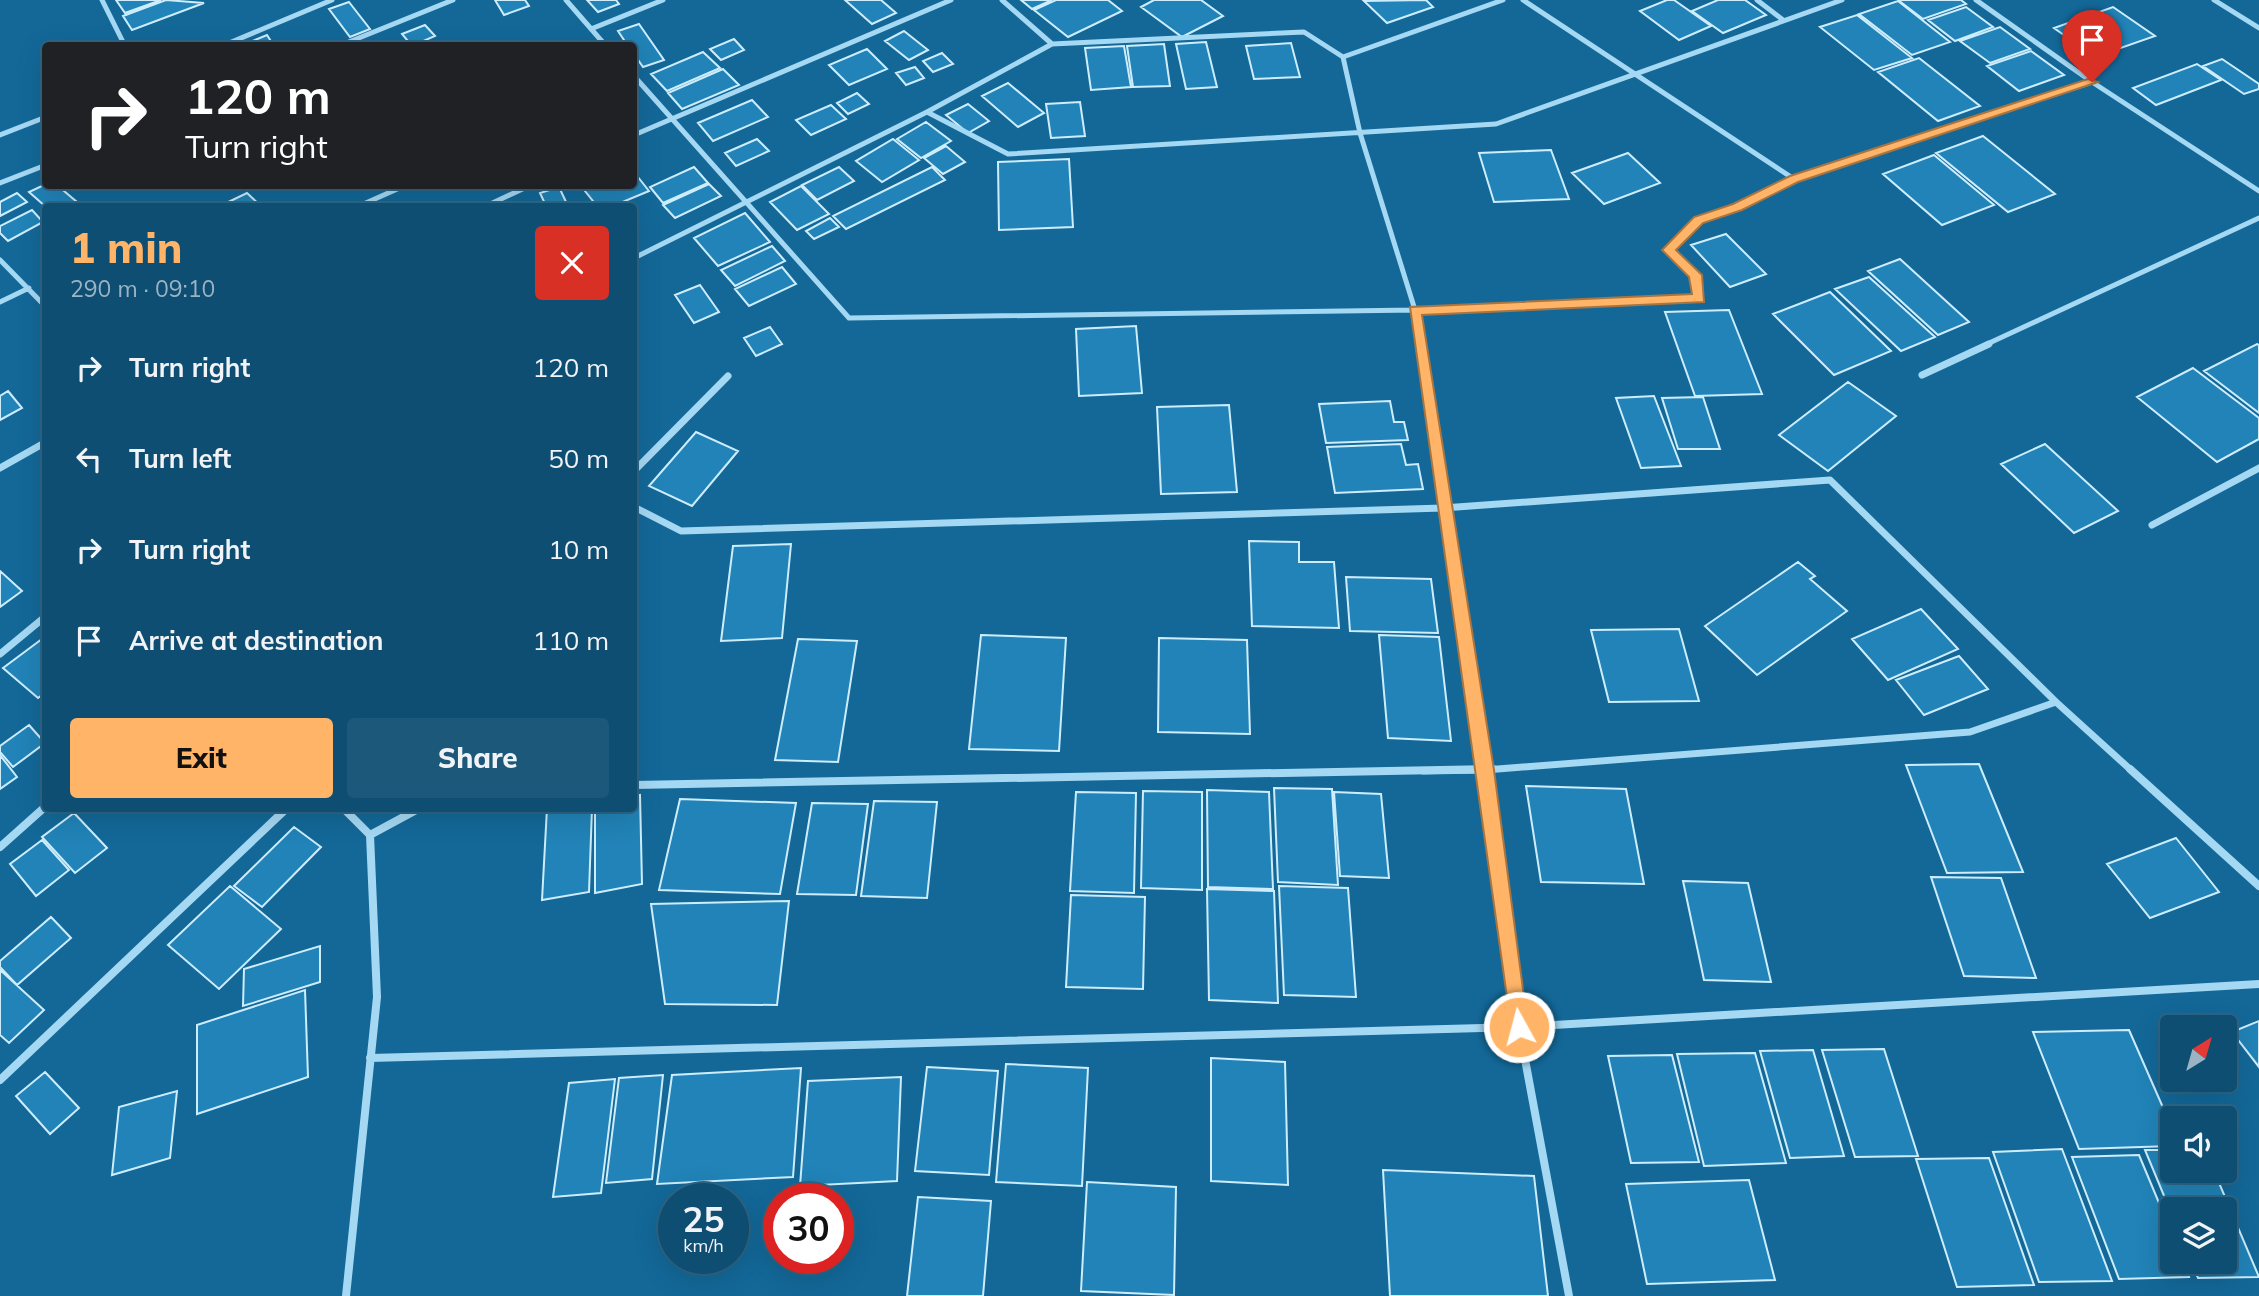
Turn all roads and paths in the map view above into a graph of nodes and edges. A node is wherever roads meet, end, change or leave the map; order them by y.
1 (102, 0) edge
2 (332, 0) edge
3 (453, 0) edge
4 (566, 0) edge
5 (663, 0) edge
6 (951, 0) edge
7 (1002, 0) edge
8 (1503, 0) edge
9 (1523, 0) edge
10 (1757, 0) edge
11 (1842, 0) edge
12 (1976, 0) edge
13 (2214, 0) edge
14 (1783, 20) junction
15 (2259, 28) edge
16 (591, 29) junction
17 (123, 42) edge
18 (232, 42) edge
19 (349, 42) edge
20 (602, 42) edge
21 (1052, 44) junction
22 (1343, 57) junction
23 (1633, 75) junction
24 (637, 81) edge
25 (2092, 82) junction
26 (927, 112) junction
27 (671, 117) junction
28 (42, 119) edge
29 (1360, 133) junction
30 (637, 134) edge
31 (0, 135) edge
32 (42, 167) edge
33 (1794, 179) junction
34 (0, 183) edge
35 (397, 189) edge
36 (523, 189) edge
37 (2259, 191) edge
38 (745, 202) junction
39 (366, 203) edge
40 (492, 203) edge
41 (2259, 218) edge
42 (637, 256) edge
43 (0, 260) edge
44 (29, 288) junction
45 (0, 303) edge
46 (42, 303) edge
47 (1415, 310) junction
48 (1922, 375) dead end
49 (728, 376) dead end
50 (42, 444) edge
51 (0, 468) edge
52 (637, 468) edge
53 (2259, 468) edge
54 (1443, 508) junction
55 (637, 509) edge
56 (2152, 525) dead end
57 (42, 619) edge
58 (0, 654) edge
59 (2056, 702) junction
60 (1485, 770) junction
61 (637, 785) edge
62 (42, 810) edge
63 (283, 812) edge
64 (347, 812) edge
65 (413, 812) edge
66 (370, 835) junction
67 (0, 847) edge
68 (2259, 886) edge
69 (2259, 984) edge
70 (1519, 1027) junction
71 (370, 1058) junction
72 (0, 1080) edge
73 (346, 1296) edge
74 (1569, 1296) edge

1 - 17 street
2 - 18 street
3 - 19 street
4 - 16 street
5 - 16 street
6 - 27 street
7 - 21 street
8 - 22 street
9 - 23 street
10 - 14 street
11 - 14 street
12 - 25 street
13 - 15 street
14 - 23 street
16 - 20 street
21 - 22 street
21 - 26 street
22 - 29 street
23 - 29 street
23 - 33 street
24 - 27 street
25 - 33 street
25 - 37 street
26 - 29 street
26 - 38 street
27 - 30 street
27 - 38 street
28 - 31 street
29 - 47 street
32 - 34 street
33 - 47 street
35 - 39 street
36 - 40 street
38 - 42 street
38 - 47 street
41 - 48 street
43 - 44 street
44 - 45 street
44 - 46 street
47 - 54 street
49 - 52 street
50 - 51 street
53 - 56 street
54 - 55 street
54 - 59 street
54 - 60 street
57 - 58 street
59 - 60 street
59 - 68 street
60 - 61 street
60 - 70 street
62 - 67 street
63 - 72 street
64 - 66 street
65 - 66 street
66 - 71 street
69 - 70 street
70 - 71 street
70 - 74 street
71 - 73 street

